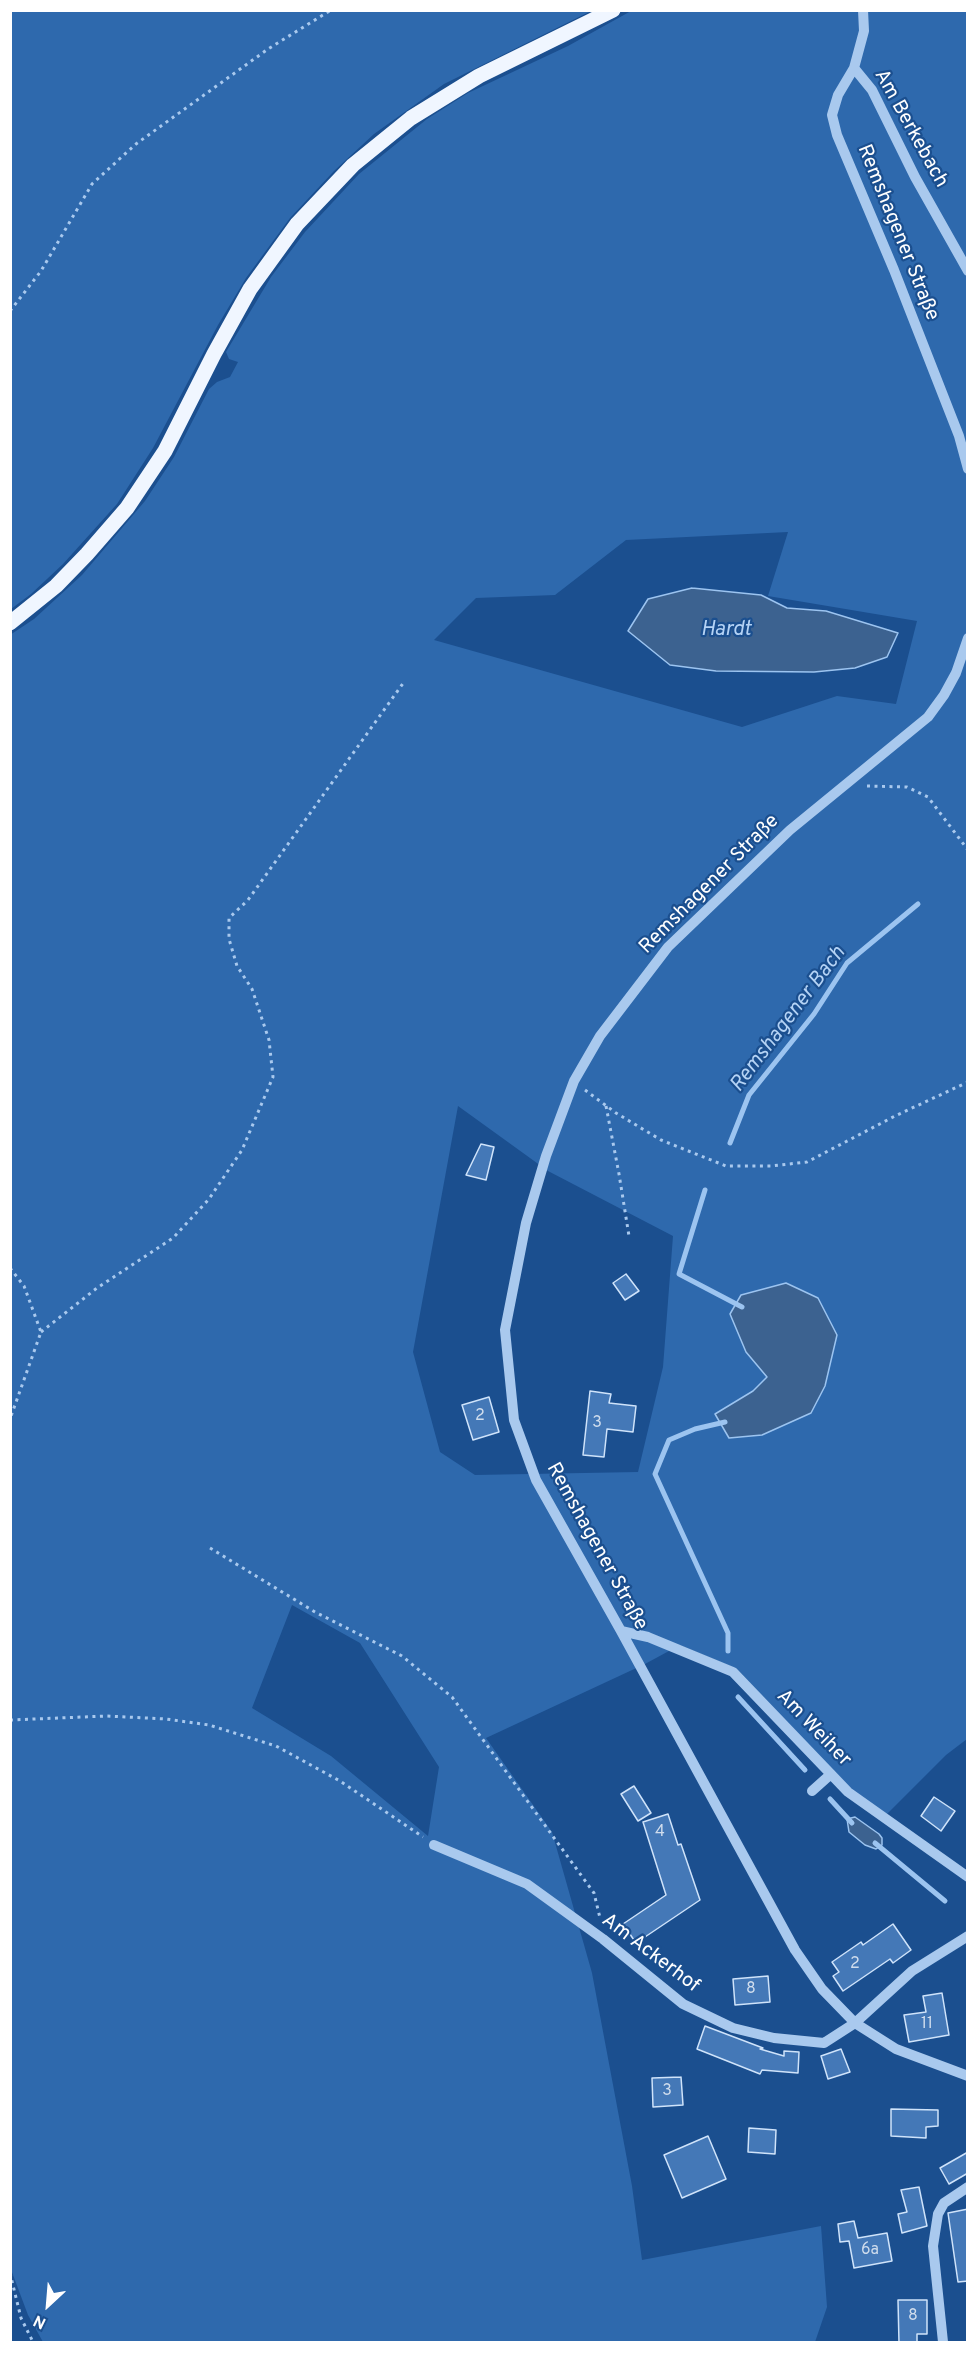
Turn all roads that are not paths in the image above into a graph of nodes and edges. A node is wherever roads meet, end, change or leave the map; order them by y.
1 (613, 10) edge
2 (863, 10) edge
3 (854, 68) junction
4 (968, 271) edge
5 (968, 469) edge
6 (10, 623) edge
7 (968, 638) edge
8 (621, 1631) junction
9 (831, 1774) junction
10 (812, 1791) dead end
11 (434, 1845) road end
12 (968, 1877) edge
13 (968, 1936) edge
14 (855, 2023) junction
15 (968, 2076) edge
16 (968, 2187) edge
17 (943, 2343) edge

1 - 6 main road
2 - 3 street, Remshagener Straße
3 - 4 street, Am Berkebach
3 - 5 street, Remshagener Straße
7 - 8 street, Remshagener Straße
8 - 9 street, Am Weiher
8 - 14 street, Remshagener Straße
9 - 10 street
9 - 12 street, Am Weiher
11 - 14 street, Am Ackerhof
13 - 14 street
14 - 15 street, Remshagener Straße
16 - 17 street

